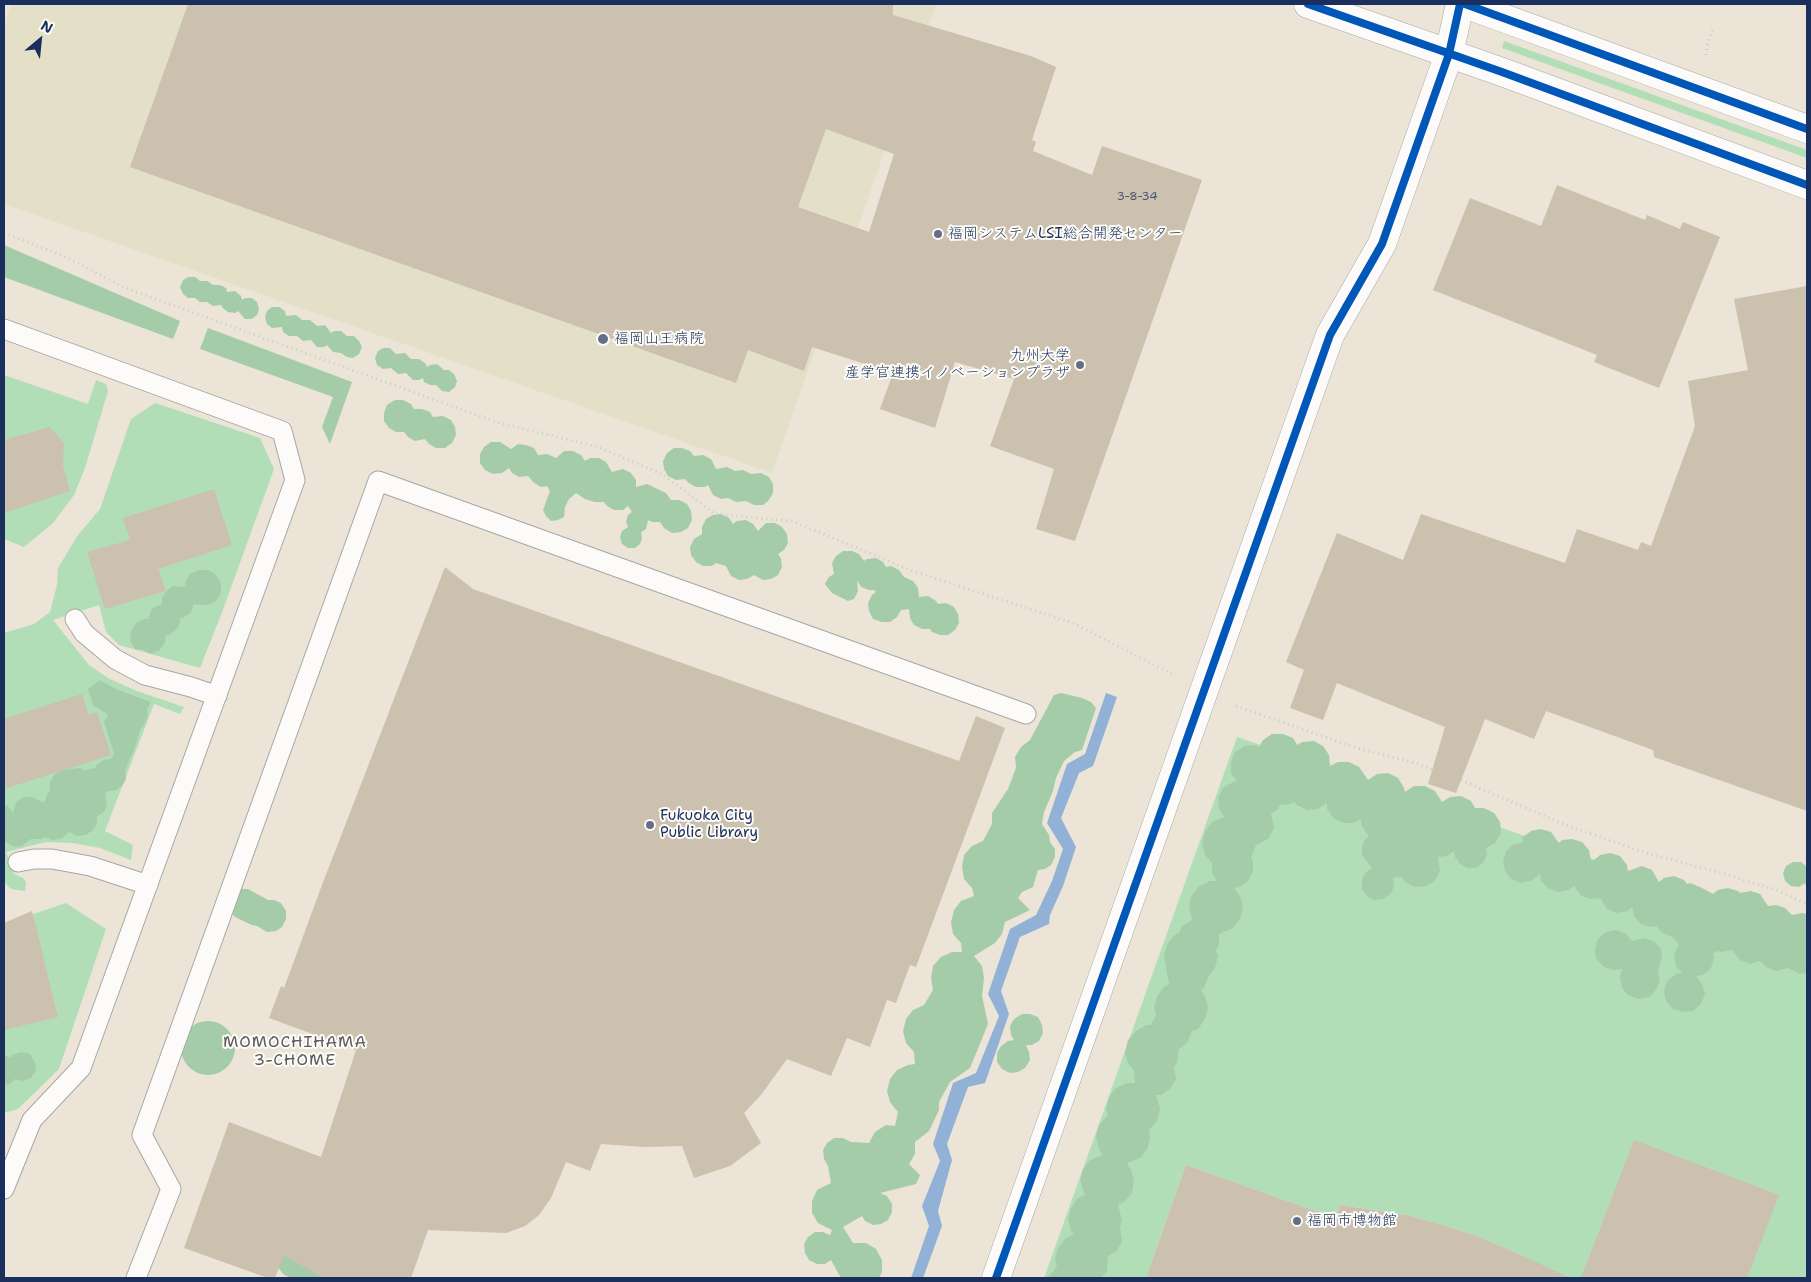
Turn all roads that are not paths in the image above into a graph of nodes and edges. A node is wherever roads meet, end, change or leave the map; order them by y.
1 (1308, 4) edge
2 (1460, 4) edge
3 (1465, 4) edge
4 (1449, 54) junction
5 (1807, 129) edge
6 (1807, 185) edge
7 (4, 329) edge
8 (75, 619) dead end
9 (217, 696) junction
10 (1026, 714) dead end
11 (18, 862) dead end
12 (148, 884) junction
13 (4, 1189) edge
14 (136, 1278) edge
15 (996, 1278) edge

1 - 4 street
2 - 4 street
3 - 5 street
4 - 6 street
4 - 15 street
7 - 9 lane
8 - 9 lane
9 - 12 lane
10 - 14 lane
11 - 12 lane
12 - 13 lane

